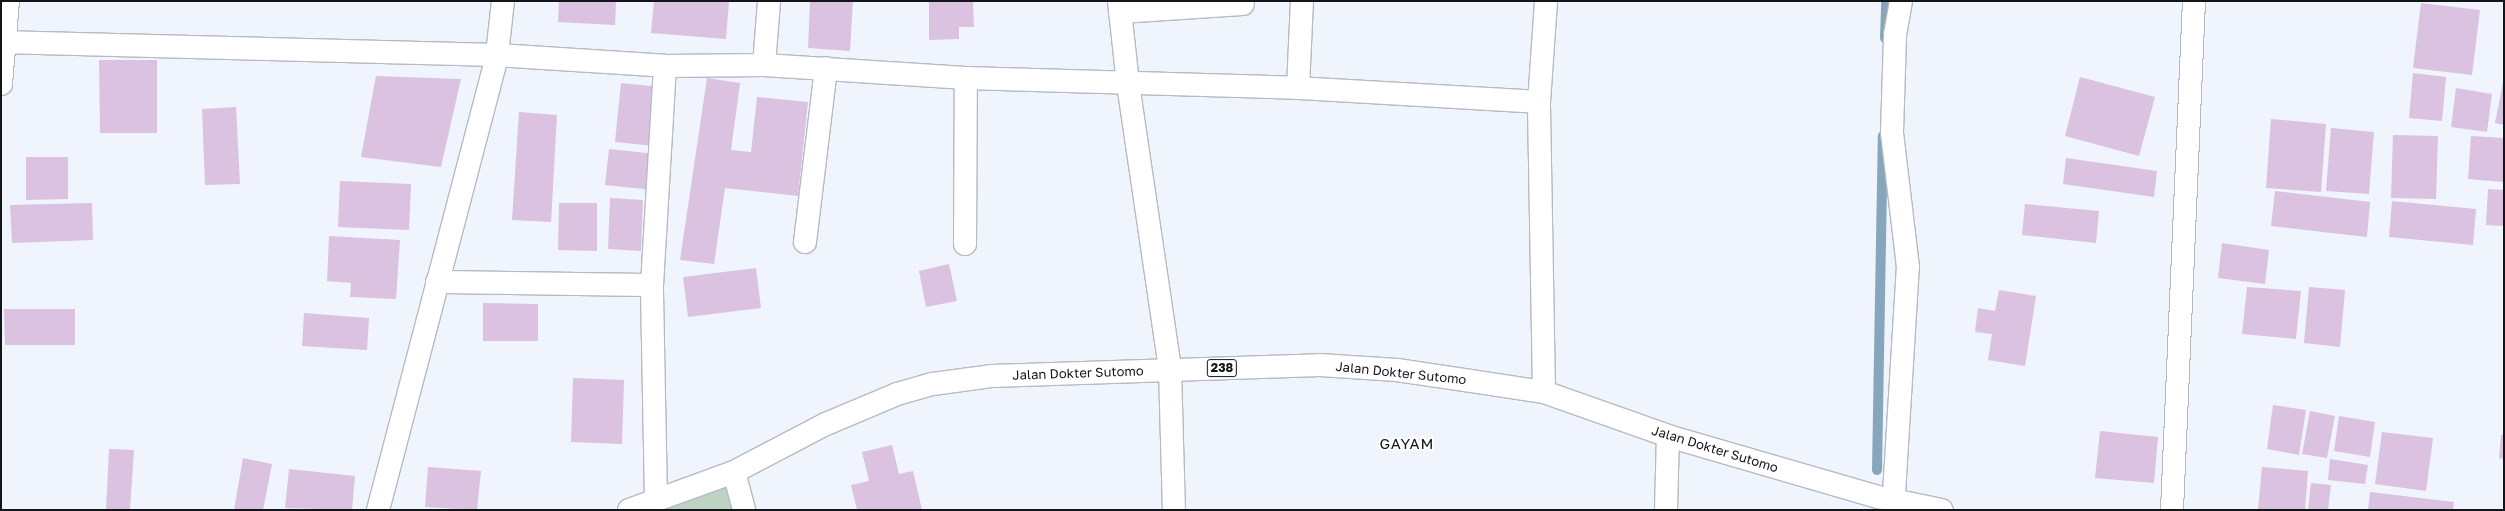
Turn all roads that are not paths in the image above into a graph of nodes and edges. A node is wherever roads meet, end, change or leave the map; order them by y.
1 (8, 1) edge
2 (502, 1) edge
3 (769, 1) edge
4 (1302, 1) edge
5 (1546, 1) edge
6 (1901, 1) edge
7 (2194, 1) edge
8 (1243, 4) dead end
9 (1120, 6) edge
10 (3, 42) edge
11 (497, 55) junction
12 (764, 65) junction
13 (665, 66) junction
14 (826, 68) junction
15 (966, 78) junction
16 (1, 84) edge
17 (1128, 84) junction
18 (1298, 88) junction
19 (1539, 102) junction
20 (805, 242) dead end
21 (964, 244) dead end
22 (437, 282) junction
23 (652, 285) junction
24 (1170, 369) junction
25 (1544, 392) junction
26 (1668, 436) junction
27 (734, 472) junction
28 (656, 500) junction
29 (1893, 505) edge
30 (378, 510) edge
31 (629, 510) edge
32 (744, 510) edge
33 (1174, 510) edge
34 (1666, 510) edge
35 (1942, 510) edge
36 (2172, 510) edge

1 - 10 street
2 - 11 street
3 - 12 street
4 - 18 street
5 - 19 street
6 - 29 street
7 - 36 street
8 - 9 street
9 - 17 street
10 - 11 street
10 - 16 street
11 - 13 street
11 - 22 street
12 - 13 street
12 - 14 street
13 - 23 street
14 - 15 street
14 - 20 street
15 - 17 street
15 - 21 street
17 - 18 street
17 - 24 street
18 - 19 street
19 - 25 street
22 - 23 street
22 - 30 street
23 - 28 street
24 - 25 street, Jalan Dokter Sutomo / 238
24 - 27 street, Jalan Dokter Sutomo / 238
24 - 33 street
25 - 26 street, Jalan Dokter Sutomo / 238
26 - 29 street, Jalan Dokter Sutomo / 238
26 - 34 street
27 - 28 street, Jalan Dokter Sutomo / 238
27 - 32 street
28 - 31 street, Jalan Dokter Sutomo / 238
29 - 35 street, Jalan Dokter Sutomo / 238

